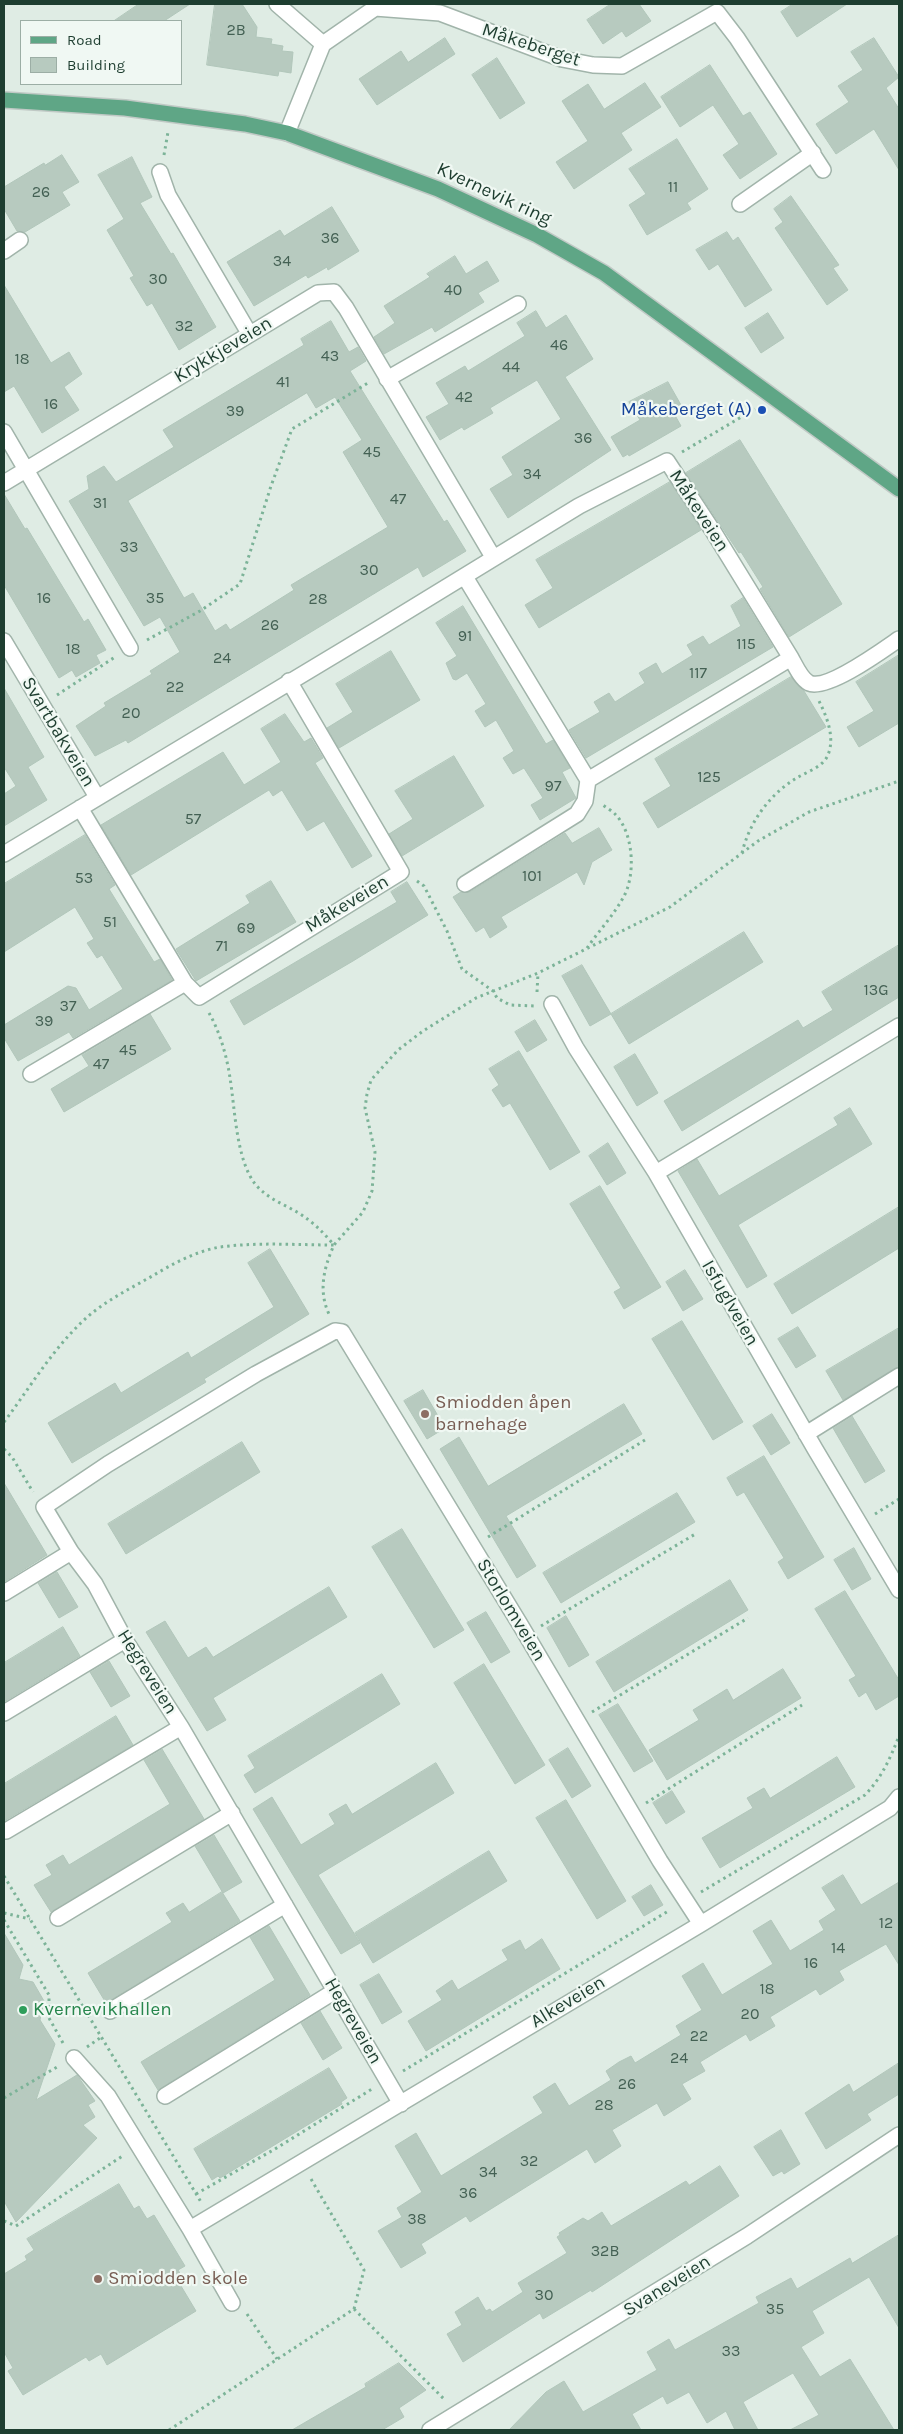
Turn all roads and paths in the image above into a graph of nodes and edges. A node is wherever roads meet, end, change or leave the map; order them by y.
1 (277, 4) edge
2 (323, 44) junction
3 (4, 100) edge
4 (169, 129) dead end
5 (287, 133) junction
6 (812, 153) junction
7 (823, 170) dead end
8 (160, 172) joint
9 (740, 204) dead end
10 (20, 240) dead end
11 (4, 251) edge
12 (518, 304) dead end
13 (249, 334) junction
14 (382, 378) junction
15 (755, 409) dead end
16 (4, 432) edge
17 (667, 461) junction
18 (27, 470) junction
19 (4, 483) edge
20 (899, 490) edge
21 (493, 557) junction
22 (464, 577) junction
23 (166, 630) dead end
24 (899, 639) edge
25 (4, 641) edge
26 (130, 648) joint
27 (791, 658) junction
28 (289, 681) junction
29 (809, 683) junction
30 (42, 705) junction
31 (899, 781) edge
32 (587, 787) junction
33 (97, 797) junction
34 (80, 808) junction
35 (742, 853) junction
36 (4, 854) edge
37 (402, 872) junction
38 (465, 884) dead end
39 (586, 949) junction
40 (185, 983) junction
41 (493, 991) junction
42 (199, 997) junction
43 (546, 1005) joint
44 (899, 1026) edge
45 (31, 1074) dead end
46 (656, 1173) junction
47 (334, 1245) junction
48 (338, 1331) junction
49 (899, 1376) edge
50 (4, 1422) edge
51 (806, 1434) junction
52 (645, 1440) dead end
53 (4, 1450) edge
54 (899, 1499) edge
55 (44, 1507) junction
56 (860, 1524) junction
57 (697, 1533) dead end
58 (473, 1547) junction
59 (71, 1552) junction
60 (899, 1590) edge
61 (4, 1594) edge
62 (748, 1618) dead end
63 (526, 1635) junction
64 (125, 1640) junction
65 (802, 1705) dead end
66 (4, 1713) edge
67 (577, 1721) junction
68 (182, 1727) junction
69 (899, 1736) edge
70 (899, 1799) edge
71 (232, 1813) junction
72 (631, 1813) junction
73 (6, 1831) dead end
74 (4, 1876) edge
75 (687, 1900) junction
76 (285, 1904) junction
77 (4, 1913) edge
78 (58, 1918) dead end
79 (30, 1919) junction
80 (4, 1920) edge
81 (700, 1924) junction
82 (335, 1991) junction
83 (110, 2011) dead end
84 (101, 2038) junction
85 (74, 2058) junction
86 (386, 2080) junction
87 (165, 2096) dead end
88 (4, 2098) edge
89 (401, 2104) junction
90 (899, 2135) edge
91 (139, 2146) junction
92 (301, 2163) junction
93 (196, 2194) junction
94 (210, 2217) junction
95 (4, 2221) edge
96 (190, 2229) junction
97 (232, 2303) joint
98 (354, 2309) junction
99 (277, 2359) junction
100 (458, 2412) junction
101 (169, 2430) edge
102 (430, 2430) edge

1 - 2 street
2 - 5 street
2 - 6 street, Måkeberget
3 - 5 main road, Kvernevik ring
4 - 8 path
5 - 20 main road, Kvernevik ring
6 - 7 street, Måkeberget
6 - 9 street
8 - 13 street
10 - 11 street
12 - 14 street
13 - 14 street, Krykkjeveien
13 - 18 street, Krykkjeveien
14 - 21 street, Krykkjeveien
14 - 23 path
15 - 17 path
16 - 18 street
17 - 21 street, Måkeveien
17 - 27 street, Måkeveien
18 - 19 street, Krykkjeveien
18 - 26 street
21 - 22 street, Måkeveien
22 - 28 street, Måkeveien
22 - 32 street
24 - 29 street
25 - 30 street, Svartbakveien
26 - 30 path
27 - 29 street, Måkeveien
27 - 32 street
28 - 33 street, Måkeveien
28 - 37 street, Måkeveien
29 - 35 path
30 - 33 street, Svartbakveien
31 - 35 path
32 - 38 street
32 - 39 path
33 - 34 street, Måkeveien
34 - 36 street, Måkeveien
34 - 40 street
35 - 39 path
37 - 41 path
37 - 42 street, Måkeveien
39 - 41 path
40 - 42 street
40 - 45 street
41 - 43 path
41 - 47 path
42 - 47 path
43 - 46 street, Isfuglveien
44 - 46 street
46 - 51 street, Isfuglveien
47 - 48 path
47 - 50 path
48 - 55 street
48 - 58 street, Storlomveien
49 - 51 street
51 - 56 street, Isfuglveien
52 - 58 path
53 - 55 path
54 - 56 path
55 - 59 street, Hegreveien
56 - 60 street, Isfuglveien
57 - 63 path
58 - 63 street, Storlomveien
59 - 61 street
59 - 64 street, Hegreveien
62 - 67 path
63 - 67 street, Storlomveien
64 - 66 street
64 - 68 street, Hegreveien
65 - 72 path
67 - 72 street, Storlomveien
68 - 71 street, Hegreveien
68 - 73 street
69 - 75 path
70 - 81 street, Alkeveien
71 - 76 street, Hegreveien
71 - 78 street
72 - 75 street, Storlomveien
74 - 79 path
75 - 81 street, Storlomveien
75 - 86 path
76 - 82 street, Hegreveien
76 - 83 street
77 - 79 path
79 - 84 path
80 - 85 path
81 - 89 street, Alkeveien
82 - 86 street, Hegreveien
82 - 87 street
84 - 85 path
84 - 93 path
85 - 88 path
85 - 91 street
86 - 89 street, Hegreveien
86 - 93 path
89 - 92 street, Alkeveien
90 - 100 street, Svaneveien
91 - 95 path
91 - 96 street
92 - 94 street, Alkeveien
92 - 98 path
93 - 94 path
94 - 96 street, Alkeveien
96 - 97 street
97 - 99 path
98 - 99 path
98 - 100 path
99 - 101 path
100 - 102 street, Svaneveien

